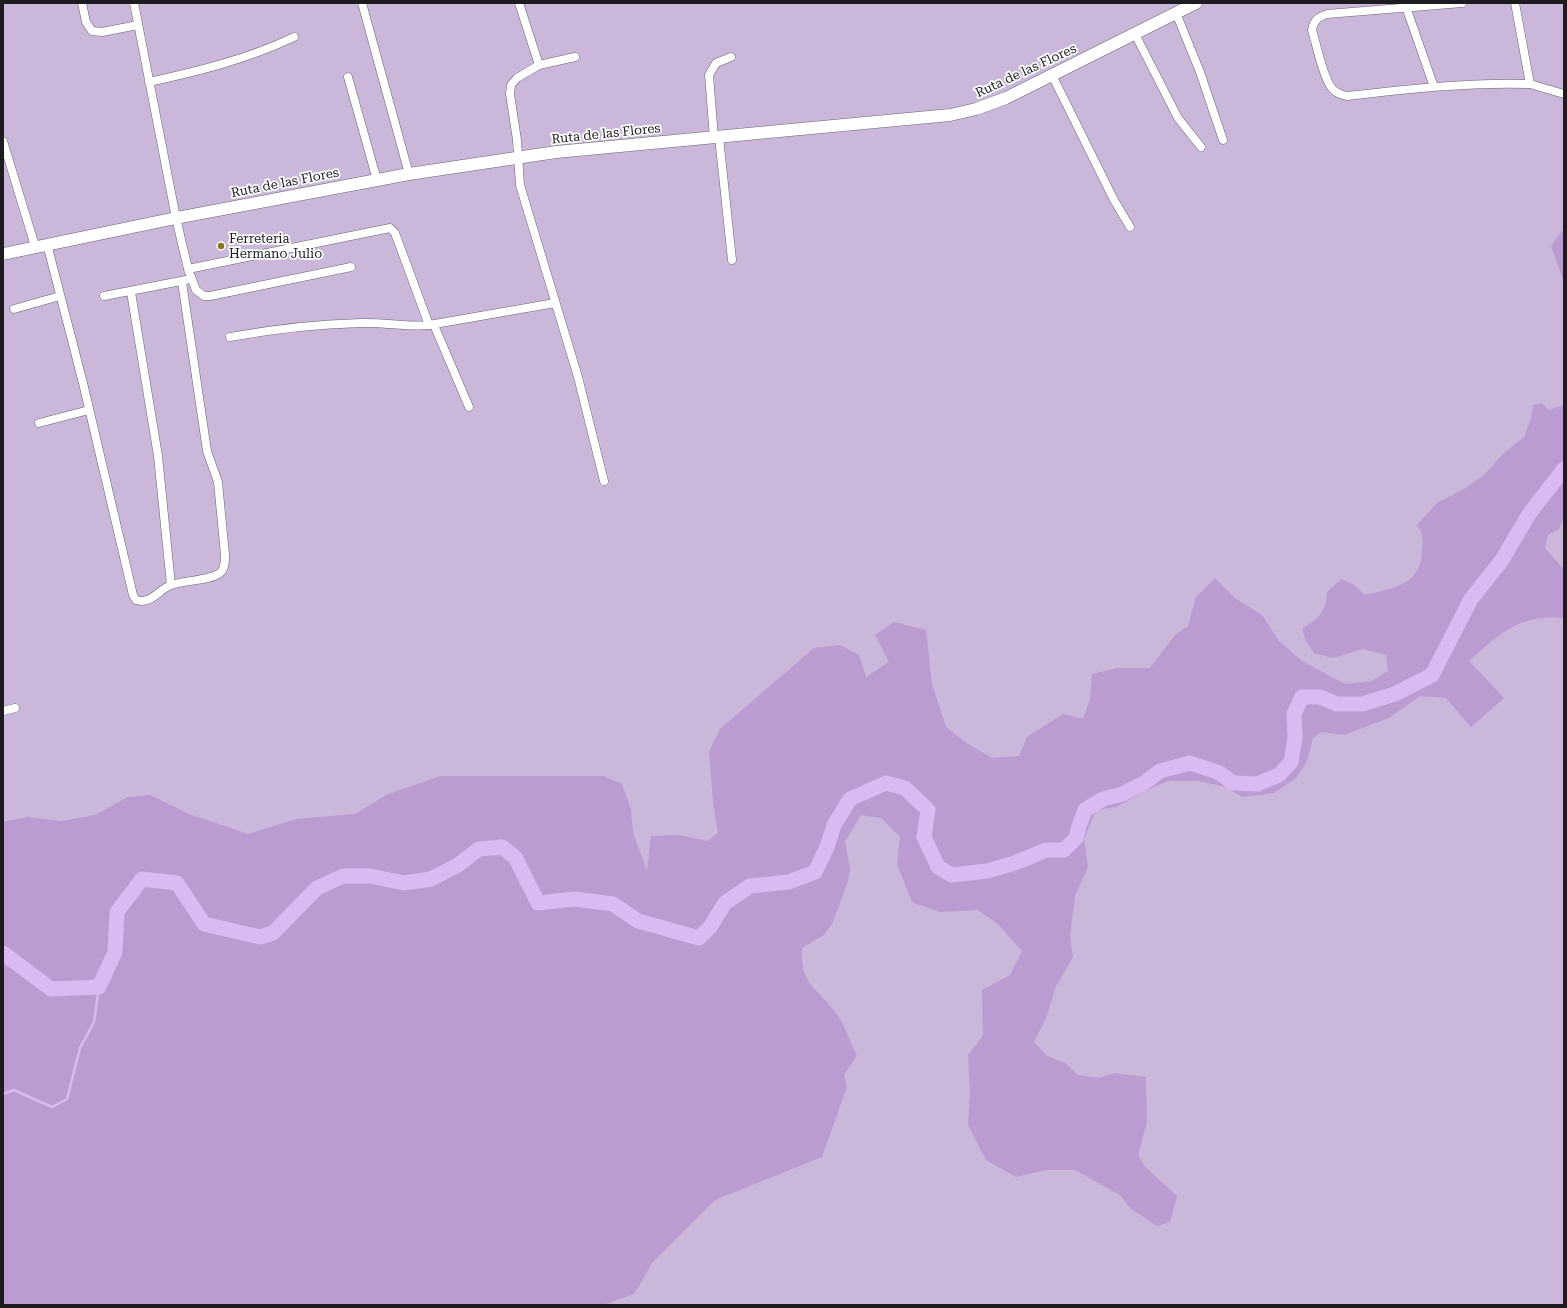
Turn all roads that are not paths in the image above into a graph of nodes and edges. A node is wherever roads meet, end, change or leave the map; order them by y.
1 (82, 3) edge
2 (134, 3) edge
3 (362, 3) edge
4 (519, 3) edge
5 (1196, 3) edge
6 (1462, 3) edge
7 (1515, 3) edge
8 (1405, 6) edge
9 (1176, 13) junction
10 (138, 25) junction
11 (1135, 34) junction
12 (294, 37) dead end
13 (575, 57) dead end
14 (732, 57) dead end
15 (540, 65) junction
16 (1052, 75) junction
17 (348, 77) dead end
18 (149, 82) junction
19 (1530, 84) junction
20 (1434, 87) junction
21 (1564, 94) edge
22 (716, 138) junction
23 (1223, 140) dead end
24 (3, 141) edge
25 (1201, 147) dead end
26 (519, 158) junction
27 (409, 174) junction
28 (377, 180) junction
29 (176, 218) junction
30 (1130, 227) dead end
31 (41, 245) junction
32 (3, 254) edge
33 (732, 260) dead end
34 (351, 267) dead end
35 (189, 273) junction
36 (182, 282) junction
37 (131, 292) junction
38 (60, 296) junction
39 (104, 296) dead end
40 (555, 302) junction
41 (14, 309) dead end
42 (431, 325) junction
43 (230, 337) dead end
44 (469, 407) dead end
45 (89, 410) junction
46 (39, 423) dead end
47 (604, 481) dead end
48 (171, 585) junction
49 (16, 708) dead end
50 (3, 711) edge

1 - 10 street
2 - 10 street
3 - 27 street
4 - 15 street
5 - 9 main road, Ruta de las Flores
6 - 8 street
7 - 19 street
8 - 20 street
8 - 20 street
9 - 11 main road, Ruta de las Flores
9 - 23 street
10 - 18 street
11 - 16 main road, Ruta de las Flores
11 - 25 street
12 - 18 street
13 - 15 street
14 - 22 street
15 - 26 street
16 - 22 main road, Ruta de las Flores
16 - 30 street
17 - 28 street
18 - 29 street
19 - 20 street
19 - 21 street
22 - 26 main road, Ruta de las Flores
22 - 33 street
24 - 31 street
26 - 27 main road, Ruta de las Flores
26 - 40 street
27 - 28 main road, Ruta de las Flores
28 - 29 main road, Ruta de las Flores
29 - 31 main road, Ruta de las Flores
29 - 35 street
31 - 32 main road, Ruta de las Flores
31 - 38 street
34 - 35 street
35 - 36 street
35 - 42 street
36 - 37 street
36 - 48 street
37 - 39 street
37 - 48 street
38 - 41 street
38 - 45 street
40 - 42 street
40 - 47 street
42 - 43 street
42 - 44 street
45 - 46 street
45 - 48 street
49 - 50 street

